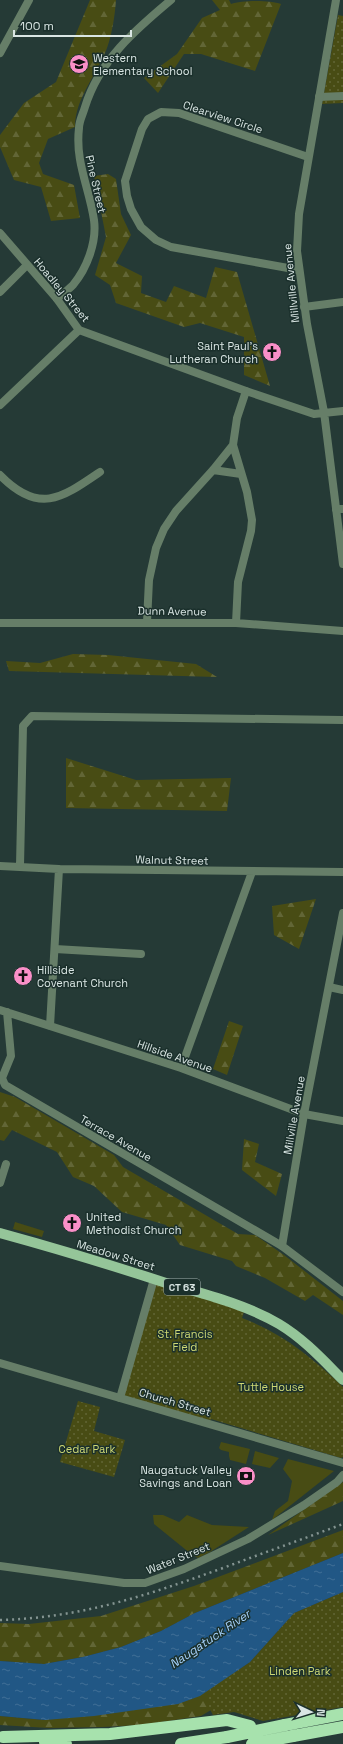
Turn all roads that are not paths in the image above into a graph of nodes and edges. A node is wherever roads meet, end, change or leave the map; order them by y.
1 (29, 0) edge
2 (171, 0) edge
3 (336, 0) edge
4 (0, 53) edge
5 (343, 96) edge
6 (319, 97) junction
7 (308, 157) junction
8 (0, 233) edge
9 (27, 265) junction
10 (299, 270) junction
11 (0, 292) edge
12 (57, 299) junction
13 (343, 302) edge
14 (304, 307) junction
15 (79, 330) junction
16 (246, 391) junction
17 (0, 406) edge
18 (343, 411) edge
19 (324, 412) junction
20 (233, 445) junction
21 (213, 470) junction
22 (100, 472) dead end
23 (241, 474) junction
24 (0, 475) edge
25 (340, 509) edge
26 (343, 564) edge
27 (147, 622) junction
28 (0, 623) edge
29 (236, 623) junction
30 (343, 631) edge
31 (343, 720) edge
32 (0, 866) edge
33 (20, 866) junction
34 (59, 869) junction
35 (252, 872) junction
36 (343, 872) edge
37 (343, 913) edge
38 (55, 950) junction
39 (141, 954) dead end
40 (329, 987) junction
41 (343, 990) edge
42 (4, 1011) edge
43 (50, 1026) junction
44 (181, 1068) junction
45 (304, 1114) junction
46 (343, 1121) edge
47 (6, 1164) dead end
48 (0, 1183) edge
49 (0, 1233) edge
50 (282, 1246) junction
51 (154, 1279) junction
52 (343, 1292) edge
53 (0, 1363) edge
54 (343, 1380) edge
55 (120, 1398) junction
56 (343, 1463) edge
57 (343, 1475) edge
58 (0, 1566) edge
59 (343, 1714) edge
60 (250, 1726) dead end
61 (343, 1726) edge
62 (2, 1737) edge
63 (66, 1744) edge
64 (181, 1744) edge
65 (252, 1744) edge

1 - 4 street
2 - 12 street, Pine Street
3 - 6 street, Millville Avenue
5 - 6 street
6 - 7 street, Millville Avenue
7 - 10 street, Millville Avenue
7 - 10 street, Clearview Circle
8 - 9 street, Hoadley Street
9 - 11 street
9 - 12 street, Hoadley Street
10 - 14 street, Millville Avenue
12 - 15 street, Hoadley Street
13 - 14 street
14 - 19 street, Millville Avenue
15 - 16 street, Hoadley Street
15 - 17 street
16 - 19 street, Hoadley Street
16 - 20 street
18 - 19 street, Hoadley Street
19 - 25 street, Millville Avenue
20 - 21 street
20 - 23 street
21 - 23 street
21 - 27 street
22 - 24 street
23 - 29 street
25 - 26 street, Millville Avenue
27 - 28 street, Dunn Avenue
27 - 29 street, Dunn Avenue
29 - 30 street, Dunn Avenue
31 - 33 street
32 - 33 street, Walnut Street
33 - 34 street, Walnut Street
34 - 35 street, Walnut Street
34 - 38 street
35 - 36 street, Walnut Street
35 - 44 street
37 - 40 street, Millville Avenue
38 - 39 street
38 - 43 street
40 - 41 street
40 - 45 street, Millville Avenue
42 - 43 street, Hillside Avenue
42 - 50 street, Terrace Avenue
43 - 44 street, Hillside Avenue
44 - 45 street, Hillside Avenue
45 - 46 street, Hillside Avenue
45 - 50 street, Millville Avenue
47 - 48 street
49 - 51 main road, Meadow Street / CT 63
50 - 52 street
51 - 54 main road, Meadow Street / CT 63
51 - 55 street
53 - 55 street, Church Street
55 - 56 street, Church Street
57 - 58 street, Water Street
59 - 64 highway, bridge
60 - 62 highway
61 - 65 highway, bridge
62 - 63 highway

